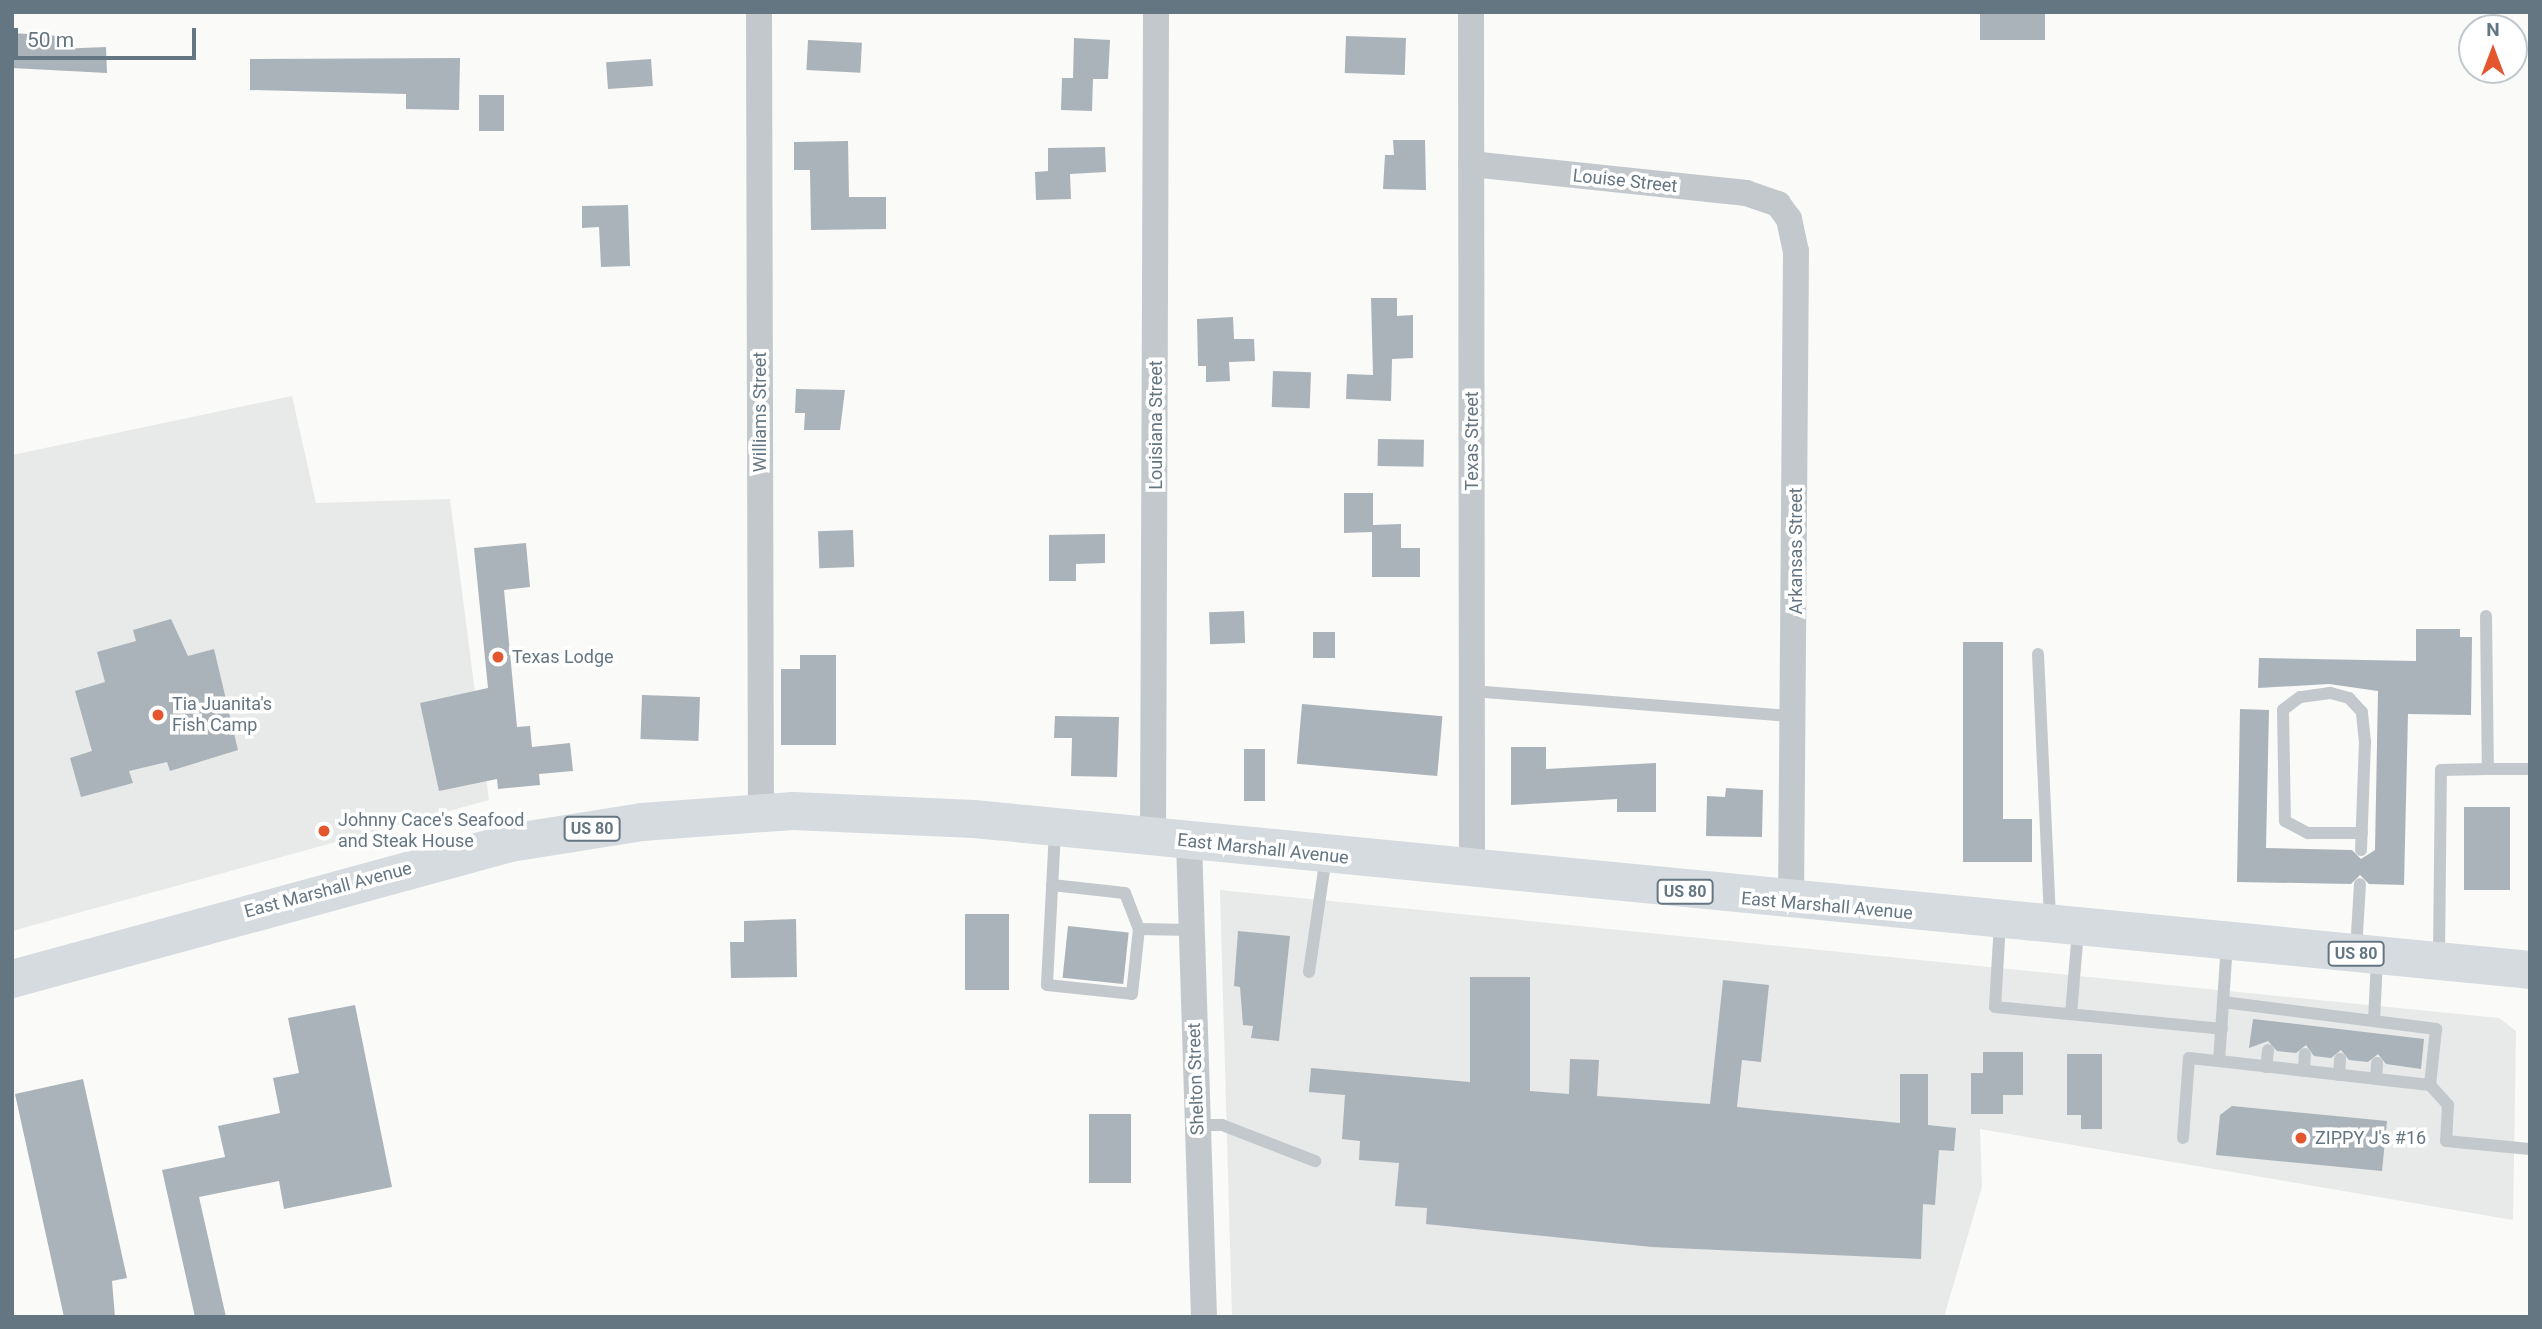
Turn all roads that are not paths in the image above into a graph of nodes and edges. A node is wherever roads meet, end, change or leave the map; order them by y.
1 (759, 12) edge
2 (1156, 12) edge
3 (1471, 12) edge
4 (1471, 164) junction
5 (1778, 204) joint
6 (2486, 616) dead end
7 (2038, 654) dead end
8 (1472, 691) junction
9 (1796, 716) junction
10 (2488, 769) junction
11 (2530, 769) edge
12 (761, 812) junction
13 (1056, 827) junction
14 (2362, 834) junction
15 (1171, 839) junction
16 (2361, 850) dead end
17 (1326, 856) junction
18 (1472, 870) junction
19 (2360, 884) dead end
20 (1052, 885) junction
21 (1791, 903) junction
22 (2000, 922) junction
23 (2064, 928) junction
24 (1139, 929) junction
25 (1192, 929) junction
26 (2227, 943) junction
27 (2367, 955) junction
28 (2439, 962) junction
29 (2530, 970) edge
30 (1309, 972) dead end
31 (12, 979) edge
32 (2223, 1002) junction
33 (2071, 1014) junction
34 (2378, 1026) junction
35 (2222, 1029) junction
36 (2268, 1050) dead end
37 (2305, 1055) dead end
38 (2340, 1059) dead end
39 (2219, 1061) junction
40 (2377, 1063) dead end
41 (2266, 1067) junction
42 (2304, 1071) junction
43 (2339, 1075) junction
44 (2376, 1079) junction
45 (2430, 1085) junction
46 (1198, 1125) junction
47 (2183, 1139) dead end
48 (2530, 1149) edge
49 (1315, 1161) dead end
50 (1204, 1317) edge

1 - 12 street, Williams Street
2 - 15 street, Louisiana Street
3 - 4 street, Texas Street
4 - 5 street, Louise Street
4 - 8 street, Texas Street
5 - 9 street, Arkansas Street
6 - 10 lane
7 - 23 lane
8 - 9 lane
8 - 18 street, Texas Street
9 - 21 street, Arkansas Street
10 - 11 lane
10 - 28 lane
12 - 13 main road, East Marshall Avenue / US 80
12 - 31 main road, East Marshall Avenue / US 80
13 - 15 main road, East Marshall Avenue / US 80
13 - 20 lane
14 - 14 lane
14 - 16 lane
15 - 17 main road, East Marshall Avenue / US 80
15 - 25 street, Shelton Street
17 - 18 main road, East Marshall Avenue / US 80
17 - 30 lane
18 - 21 main road, East Marshall Avenue / US 80
19 - 27 lane
20 - 24 lane
20 - 24 lane
21 - 22 main road, East Marshall Avenue / US 80
22 - 23 main road, East Marshall Avenue / US 80
22 - 33 lane
23 - 26 main road, East Marshall Avenue / US 80
23 - 33 lane
24 - 25 lane
25 - 46 street, Shelton Street
26 - 27 main road, East Marshall Avenue / US 80
26 - 32 lane
27 - 28 main road, East Marshall Avenue / US 80
27 - 34 lane
28 - 29 main road, East Marshall Avenue / US 80
32 - 34 lane
32 - 35 lane
33 - 35 lane
34 - 45 lane
35 - 39 lane
36 - 41 lane
37 - 42 lane
38 - 43 lane
39 - 41 lane
39 - 47 lane
40 - 44 lane
41 - 42 lane
42 - 43 lane
43 - 44 lane
44 - 45 lane
45 - 48 lane
46 - 49 lane
46 - 50 street, Shelton Street

